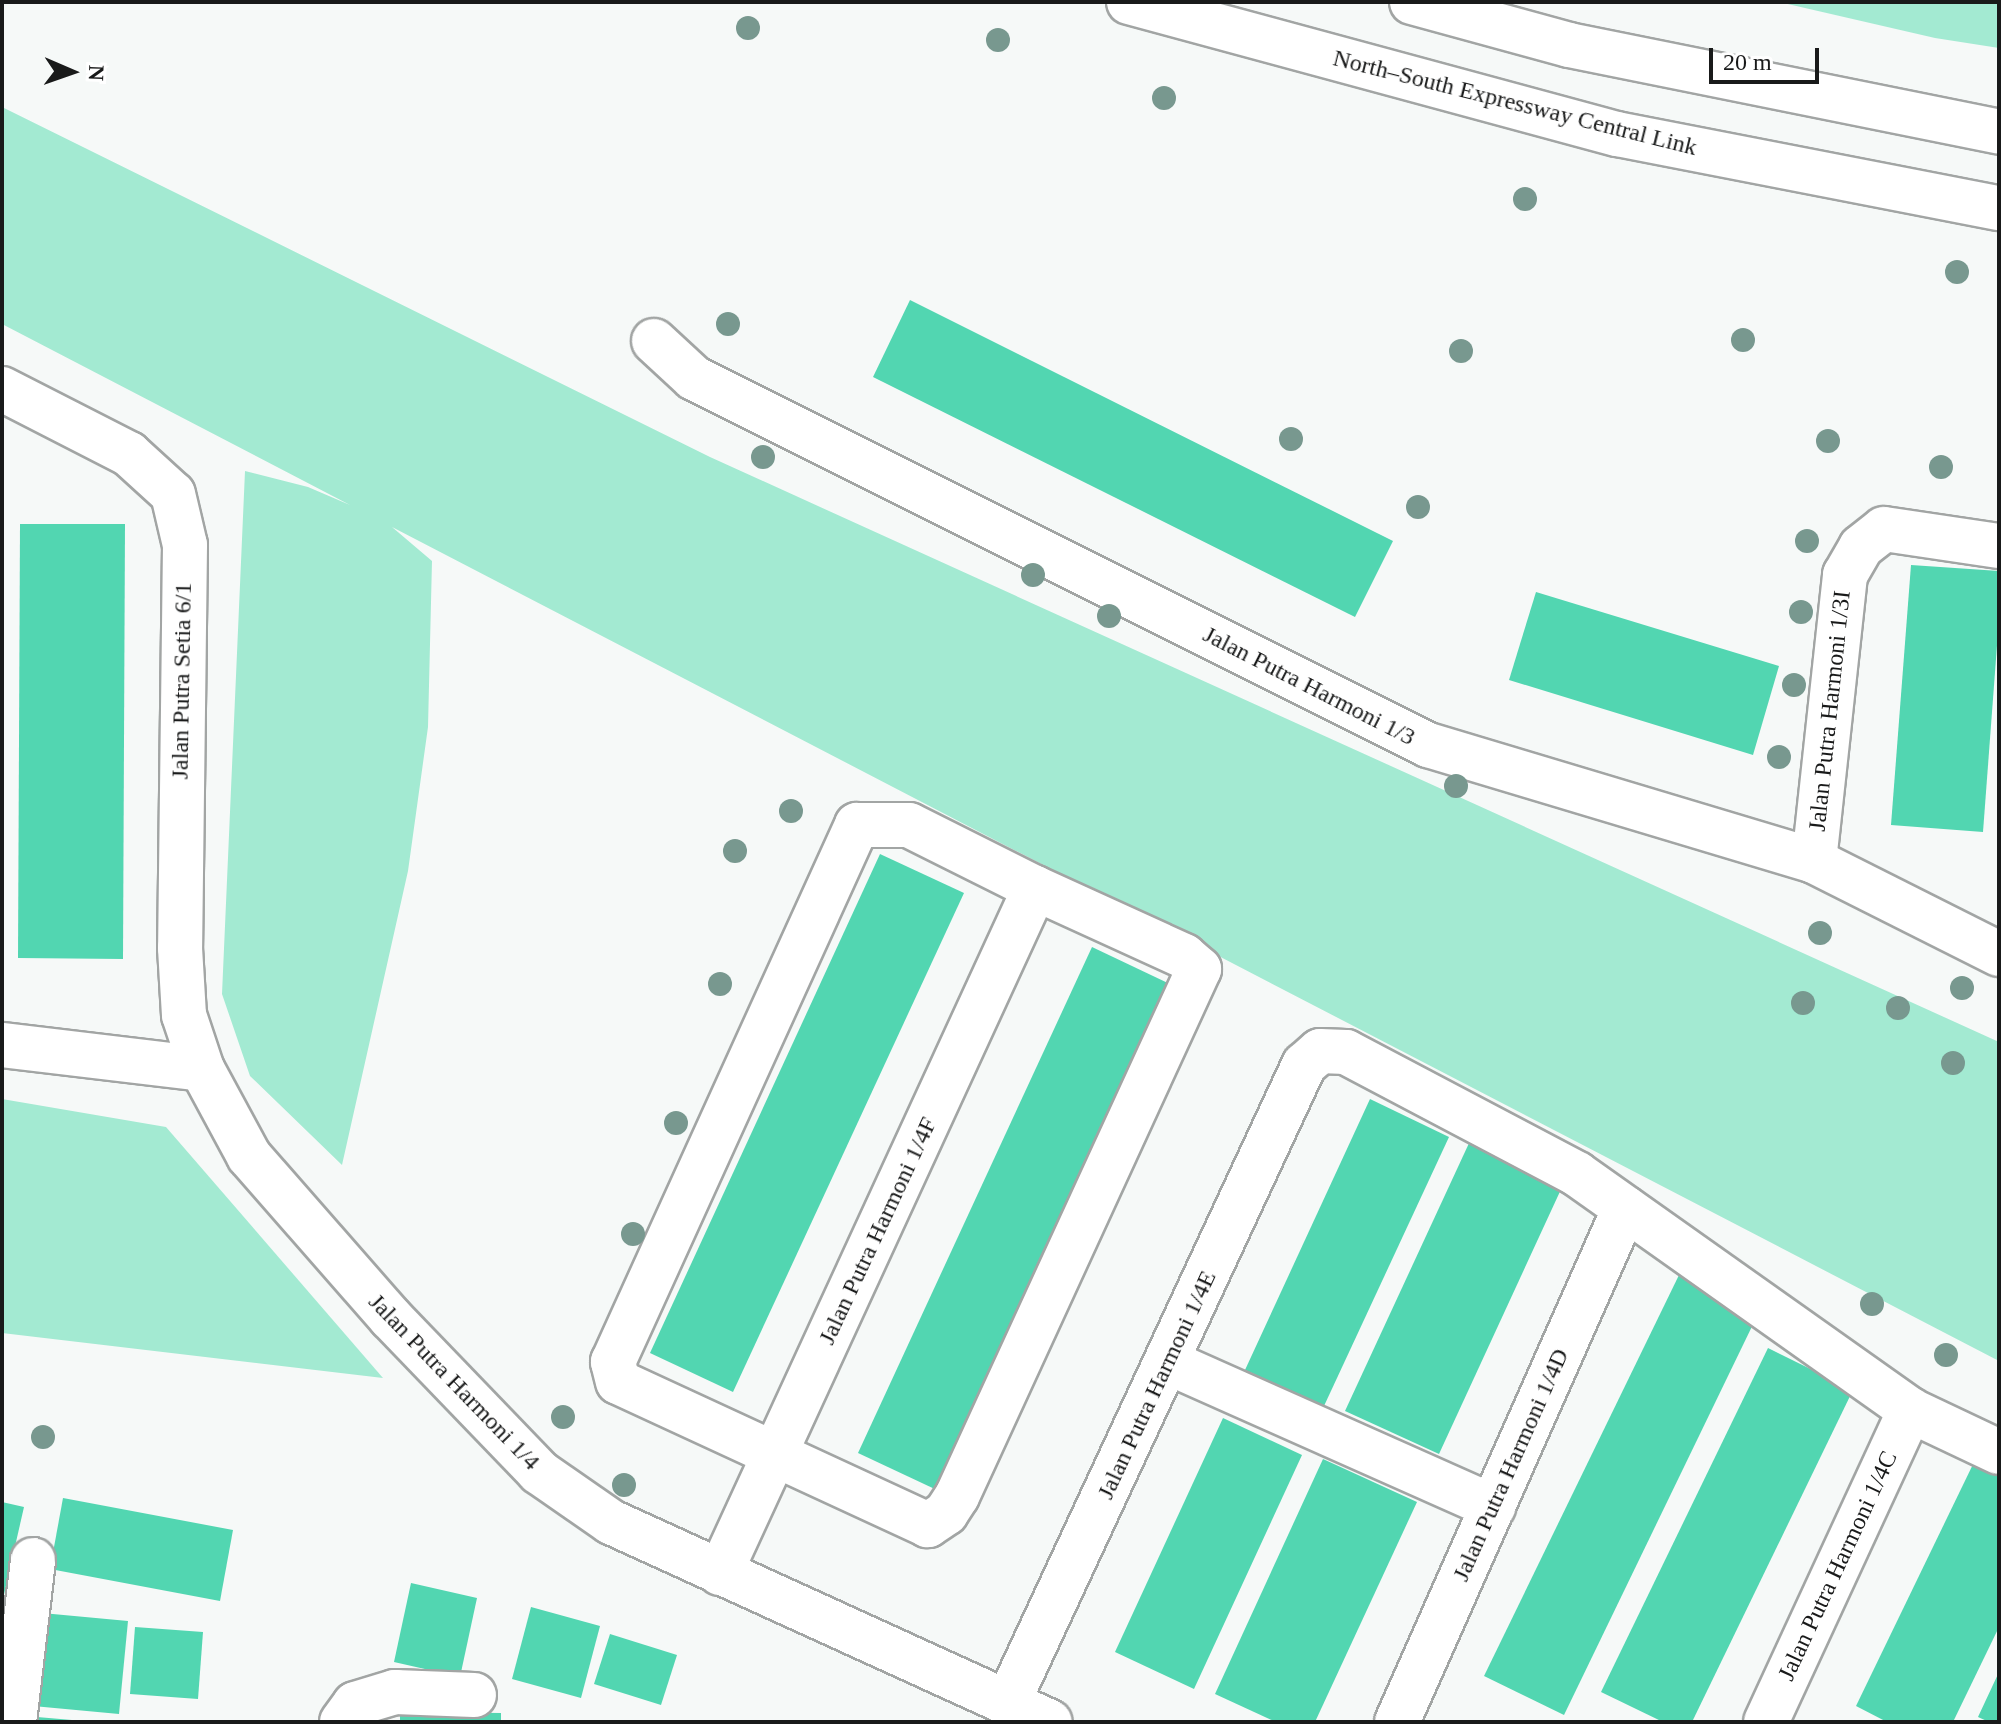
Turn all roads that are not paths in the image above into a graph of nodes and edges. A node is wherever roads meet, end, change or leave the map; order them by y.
1 (1129, 2) edge
2 (1412, 2) edge
3 (1999, 132) edge
4 (1999, 208) edge
5 (654, 341) dead end
6 (2, 389) edge
7 (1999, 546) edge
8 (1814, 861) junction
9 (1035, 888) junction
10 (1999, 954) edge
11 (2, 1045) edge
12 (202, 1069) junction
13 (1625, 1208) junction
14 (1168, 1362) junction
15 (1910, 1410) junction
16 (1999, 1452) edge
17 (774, 1456) junction
18 (1493, 1507) junction
19 (33, 1560) dead end
20 (720, 1573) junction
21 (474, 1695) dead end
22 (1007, 1704) junction
23 (14, 1722) edge
24 (342, 1722) edge
25 (1049, 1722) edge
26 (1397, 1722) edge
27 (1766, 1722) edge

1 - 4 main road, North–South Expressway Central Link
2 - 3 main road
5 - 8 main road, Jalan Putra Harmoni 1/3
6 - 12 main road, Jalan Putra Setia 6/1
7 - 8 main road, Jalan Putra Harmoni 1/3I
8 - 10 main road, Jalan Putra Harmoni 1/3
9 - 17 main road, Jalan Putra Harmoni 1/4F
9 - 17 main road
9 - 17 main road
11 - 12 main road
12 - 20 main road, Jalan Putra Harmoni 1/4
13 - 14 main road, Jalan Putra Harmoni 1/4E
13 - 15 main road
13 - 18 main road, Jalan Putra Harmoni 1/4D
14 - 18 main road
14 - 22 main road, Jalan Putra Harmoni 1/4E
15 - 16 main road
15 - 27 main road, Jalan Putra Harmoni 1/4C
17 - 20 main road, Jalan Putra Harmoni 1/4F
18 - 26 main road, Jalan Putra Harmoni 1/4D
19 - 23 main road
20 - 22 main road, Jalan Putra Harmoni 1/4
21 - 24 main road
22 - 25 main road, Jalan Putra Harmoni 1/4

